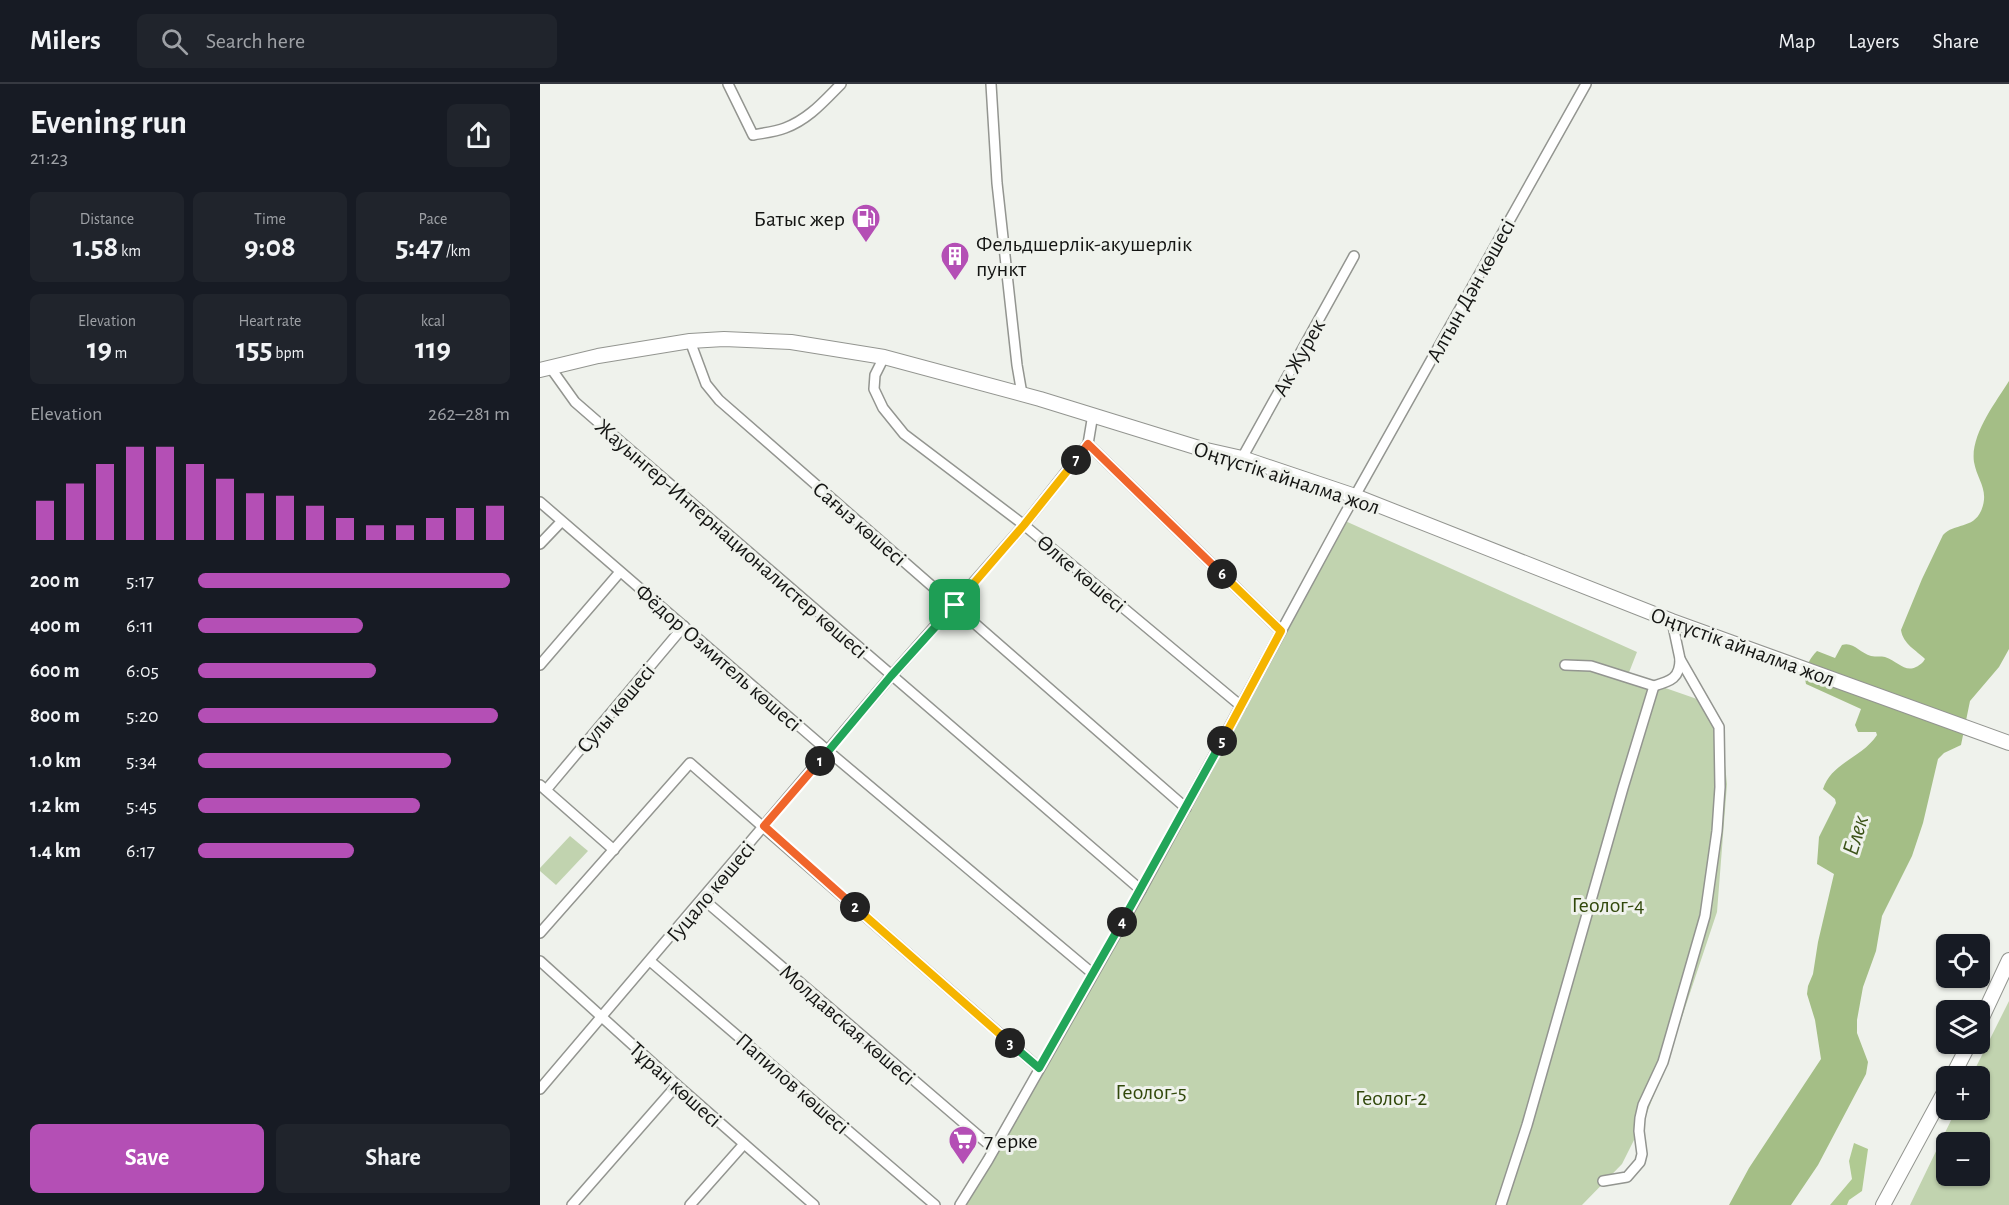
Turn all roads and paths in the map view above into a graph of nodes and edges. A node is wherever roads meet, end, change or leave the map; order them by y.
1 (728, 84) edge
2 (841, 84) edge
3 (991, 84) edge
4 (1586, 84) edge
5 (1354, 256) dead end
6 (690, 341) junction
7 (884, 357) junction
8 (545, 368) edge
9 (1022, 394) junction
10 (1093, 414) junction
11 (1088, 444) junction
12 (1242, 458) junction
13 (1355, 496) junction
14 (540, 502) edge
15 (561, 522) junction
16 (1024, 525) junction
17 (540, 544) edge
18 (620, 572) junction
19 (955, 605) junction
20 (1672, 621) junction
21 (684, 626) junction
22 (1281, 631) junction
23 (1680, 659) junction
24 (540, 665) edge
25 (1565, 665) dead end
26 (891, 676) junction
27 (1654, 686) junction
28 (1240, 706) junction
29 (2009, 743) edge
30 (828, 751) junction
31 (543, 788) edge
32 (1186, 808) junction
33 (764, 826) junction
34 (614, 850) junction
35 (1141, 890) junction
36 (703, 899) junction
37 (540, 933) edge
38 (650, 960) junction
39 (2009, 960) edge
40 (540, 961) edge
41 (1092, 973) junction
42 (1990, 1001) edge
43 (601, 1017) junction
44 (1039, 1068) junction
45 (677, 1085) junction
46 (540, 1089) edge
47 (1936, 1107) edge
48 (744, 1144) junction
49 (994, 1149) junction
50 (1603, 1181) dead end
51 (572, 1205) edge
52 (690, 1205) edge
53 (814, 1205) edge
54 (935, 1205) edge
55 (960, 1205) edge
56 (1501, 1205) edge
57 (1883, 1205) edge

1 - 2 street
3 - 9 street
4 - 13 street, Алтын Дән көшесі
5 - 12 street, Ак Журек
6 - 7 highway, Оңтүстік айналма жол
6 - 8 highway, Оңтүстік айналма жол
6 - 19 street, Сағыз көшесі
7 - 9 highway, Оңтүстік айналма жол
7 - 16 street, Өлке көшесі
8 - 26 street, Жауынгер-Интернационалистер көшесі
9 - 10 highway, Оңтүстік айналма жол
10 - 11 street
10 - 12 highway, Оңтүстік айналма жол
11 - 16 street, Гуцало көшесі
11 - 22 street
12 - 13 highway, Оңтүстік айналма жол
13 - 20 highway, Оңтүстік айналма жол
13 - 22 street, Алтын Дән көшесі
14 - 15 street, Фёдор Озмитель көшесі
15 - 17 street
15 - 18 street, Фёдор Озмитель көшесі
16 - 19 street, Гуцало көшесі
16 - 28 street, Өлке көшесі
18 - 21 street, Фёдор Озмитель көшесі
18 - 24 street
19 - 26 street, Гуцало көшесі
19 - 32 street, Сағыз көшесі
20 - 23 street
20 - 29 highway, Оңтүстік айналма жол
21 - 30 street, Фёдор Озмитель көшесі
21 - 31 street, Сулы көшесі
22 - 28 street, Алтын Дән көшесі
23 - 27 street
23 - 50 street
25 - 27 street
26 - 30 street, Гуцало көшесі
26 - 35 street, Жауынгер-Интернационалистер көшесі
27 - 56 street
28 - 32 street, Алтын Дән көшесі
30 - 33 street, Гуцало көшесі
30 - 41 street, Фёдор Озмитель көшесі
31 - 34 street
32 - 35 street, Алтын Дән көшесі
33 - 34 street
33 - 36 street, Гуцало көшесі
33 - 44 street
34 - 37 street
35 - 41 street, Алтын Дән көшесі
36 - 38 street, Гуцало көшесі
36 - 49 street, Молдавская көшесі
38 - 43 street, Гуцало көшесі
38 - 54 street, Папилов көшесі
39 - 42 highway
40 - 43 street, Тұран көшесі
41 - 44 street, Алтын Дән көшесі
43 - 45 street, Тұран көшесі
43 - 46 street, Гуцало көшесі
44 - 49 street, Алтын Дән көшесі
45 - 48 street, Тұран көшесі
45 - 51 street
47 - 57 highway
48 - 52 street
48 - 53 street, Тұран көшесі
49 - 55 street, Алтын Дән көшесі

